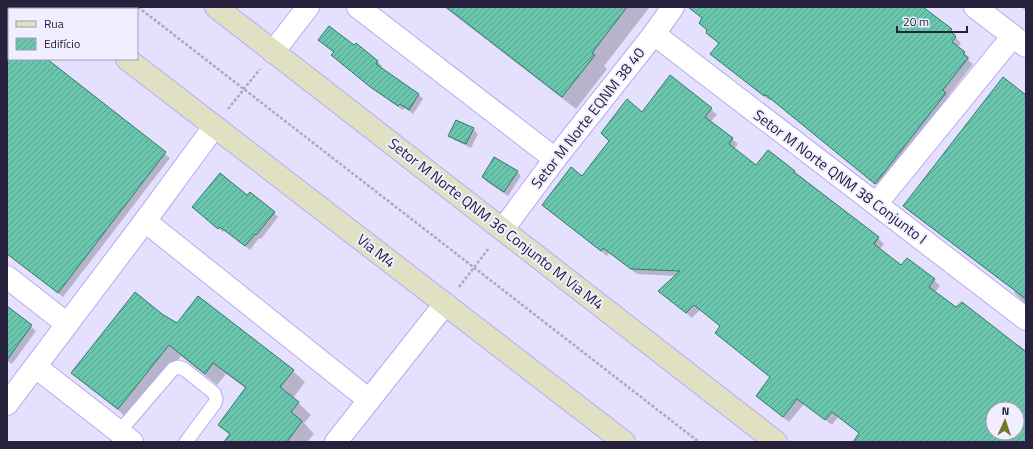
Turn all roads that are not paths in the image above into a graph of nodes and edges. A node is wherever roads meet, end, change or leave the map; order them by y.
1 (216, 7) edge
2 (308, 7) edge
3 (358, 7) edge
4 (673, 7) edge
5 (975, 7) edge
6 (654, 34) junction
7 (1020, 41) edge
8 (273, 52) junction
9 (128, 60) edge
10 (214, 127) junction
11 (555, 159) junction
12 (876, 204) junction
13 (145, 221) junction
14 (503, 229) junction
15 (7, 277) edge
16 (445, 304) junction
17 (1026, 319) edge
18 (67, 324) junction
19 (36, 367) junction
20 (369, 400) junction
21 (7, 404) edge
22 (126, 437) edge
23 (186, 442) edge
24 (336, 442) edge
25 (624, 442) edge
26 (776, 442) edge

1 - 8 main road, Setor M Norte QNM 36 Conjunto M Via M4
2 - 8 street
3 - 11 street
4 - 6 street, Setor M Norte EQNM 38 40
5 - 7 street
6 - 11 street, Setor M Norte EQNM 38 40
6 - 12 street, Setor M Norte QNM 38 Conjunto I
7 - 12 street
8 - 14 main road, Setor M Norte QNM 36 Conjunto M Via M4
9 - 10 main road, Via M4
10 - 13 street
10 - 16 main road, Via M4
11 - 14 street, Setor M Norte EQNM 38 40
12 - 17 street, Setor M Norte QNM 38 Conjunto I
13 - 18 street
13 - 20 street
14 - 26 main road, Setor M Norte QNM 36 Conjunto M Via M4
15 - 18 street
16 - 20 street
16 - 25 main road, Via M4
18 - 19 street
19 - 21 street
19 - 22 street
20 - 24 street
22 - 23 lane

